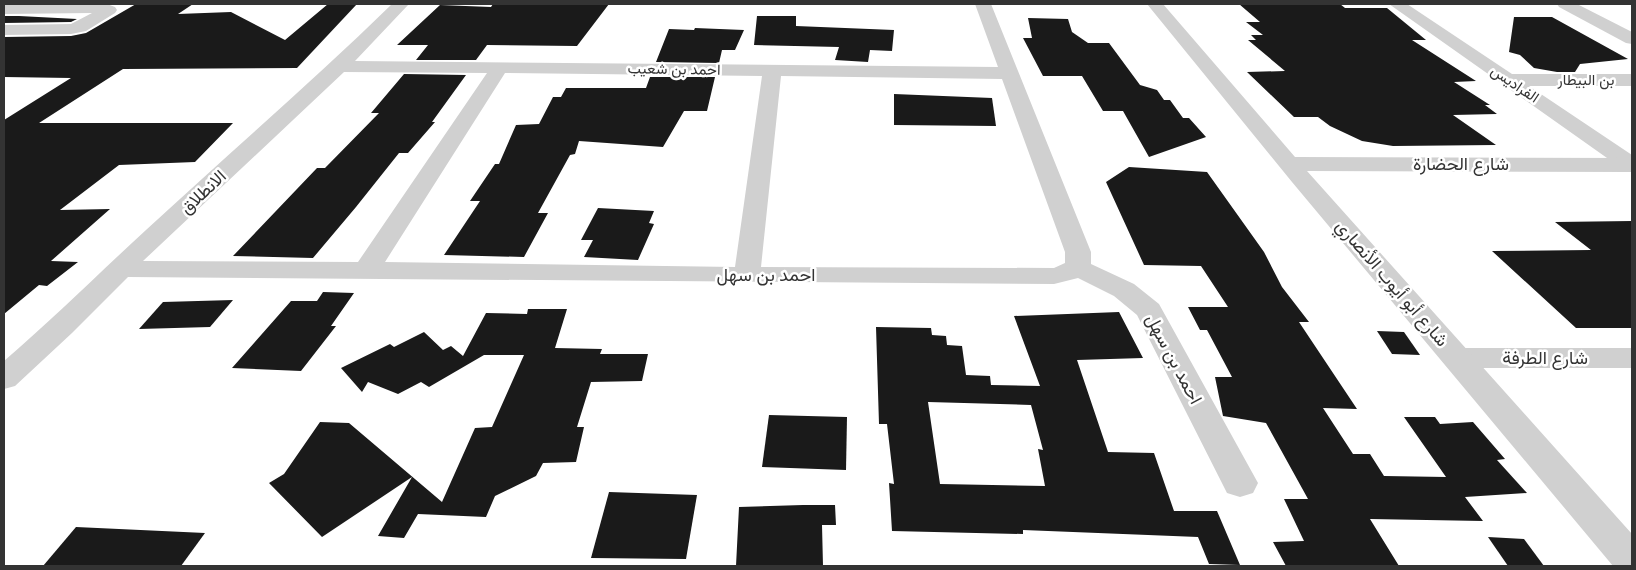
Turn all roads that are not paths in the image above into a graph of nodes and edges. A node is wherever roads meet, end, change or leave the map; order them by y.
1 (401, 4) edge
2 (983, 4) edge
3 (1155, 4) edge
4 (1397, 4) edge
5 (1565, 4) edge
6 (4, 9) edge
7 (4, 30) edge
8 (1632, 39) edge
9 (339, 66) junction
10 (500, 68) junction
11 (772, 70) junction
12 (1010, 73) junction
13 (1509, 80) junction
14 (1632, 80) edge
15 (1632, 165) edge
16 (1295, 170) junction
17 (1632, 177) edge
18 (1076, 267) junction
19 (120, 269) junction
20 (366, 270) junction
21 (747, 275) junction
22 (1458, 358) junction
23 (1632, 358) edge
24 (4, 378) edge
25 (1240, 483) dead end
26 (1632, 560) edge

1 - 9 street, الانطلاق
2 - 12 street
3 - 16 street, شارع أبو أيوب الأنصاري
4 - 13 street, الفراديس
5 - 8 street
6 - 7 street
9 - 10 street, احمد بن شعيب
9 - 19 street, الانطلاق
10 - 11 street, احمد بن شعيب
10 - 20 street
11 - 12 street, احمد بن شعيب
11 - 21 street
12 - 18 street
13 - 14 street, بن البيطار
13 - 15 street, الفراديس
15 - 16 street, شارع الحضارة
16 - 17 street, شارع الحضارة
16 - 22 street, شارع أبو أيوب الأنصاري
18 - 21 street, احمد بن سهل
18 - 25 street, احمد بن سهل
19 - 20 street, احمد بن سهل
19 - 24 street, الانطلاق
20 - 21 street, احمد بن سهل
22 - 23 street, شارع الطرفة
22 - 26 street, شارع أبو أيوب الأنصاري

